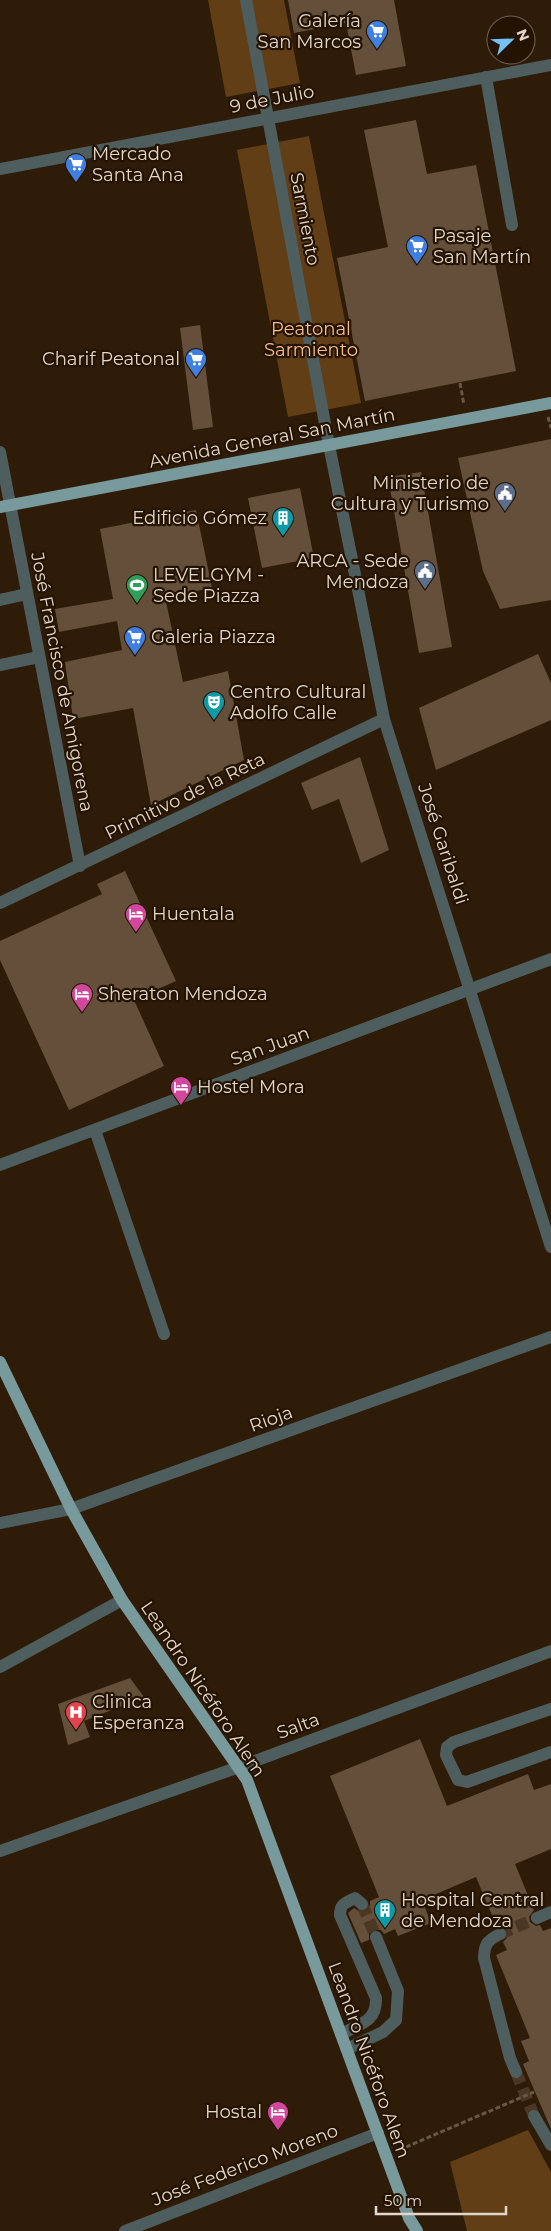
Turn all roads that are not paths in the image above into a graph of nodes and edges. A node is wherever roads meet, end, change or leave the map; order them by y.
1 (246, 0) edge
2 (551, 65) edge
3 (486, 77) junction
4 (268, 118) junction
5 (0, 168) edge
6 (512, 225) dead end
7 (551, 403) edge
8 (329, 445) junction
9 (0, 452) edge
10 (5, 506) edge
11 (27, 594) junction
12 (0, 600) edge
13 (40, 657) junction
14 (0, 665) edge
15 (384, 718) junction
16 (80, 866) junction
17 (0, 903) edge
18 (551, 959) edge
19 (470, 990) junction
20 (95, 1130) junction
21 (0, 1165) edge
22 (551, 1247) edge
23 (164, 1334) dead end
24 (551, 1337) edge
25 (0, 1362) edge
26 (71, 1509) junction
27 (0, 1522) edge
28 (122, 1600) junction
29 (551, 1651) edge
30 (0, 1667) edge
31 (551, 1708) edge
32 (551, 1752) edge
33 (239, 1766) junction
34 (0, 1851) edge
35 (362, 1904) dead end
36 (551, 1912) edge
37 (537, 1918) tunnel mouth
38 (500, 1934) tunnel mouth
39 (376, 1937) tunnel mouth
40 (341, 2034) junction
41 (347, 2049) junction
42 (516, 2072) tunnel mouth
43 (534, 2116) tunnel mouth
44 (378, 2133) junction
45 (551, 2144) edge
46 (411, 2228) edge
47 (125, 2231) edge

1 - 4 street, Sarmiento
2 - 3 street, 9 de Julio
3 - 4 street, 9 de Julio
3 - 6 street
4 - 5 street, 9 de Julio
4 - 8 street, Sarmiento
7 - 8 main road, Avenida General San Martín
8 - 10 main road, Avenida General San Martín
8 - 15 street, José Garibaldi
9 - 10 street, José Francisco de Amigorena
10 - 11 street, José Francisco de Amigorena
11 - 12 street
11 - 13 street, José Francisco de Amigorena
13 - 14 street
13 - 16 street, José Francisco de Amigorena
15 - 16 street, Primitivo de la Reta
15 - 19 street, José Garibaldi
16 - 17 street, Primitivo de la Reta
18 - 19 street, San Juan
19 - 20 street, San Juan
19 - 22 street, José Garibaldi
20 - 21 street, San Juan
20 - 23 street
24 - 26 street, Rioja
25 - 26 main road, Leandro Nicéforo Alem
26 - 27 street, Rioja
26 - 28 main road, Leandro Nicéforo Alem
28 - 30 street
28 - 33 main road, Leandro Nicéforo Alem
29 - 33 street, Salta
31 - 32 street
33 - 34 street, Salta
33 - 40 main road, Leandro Nicéforo Alem
35 - 40 street
36 - 37 street
38 - 42 street
39 - 41 street
40 - 41 main road, Leandro Nicéforo Alem
41 - 44 main road, Leandro Nicéforo Alem
43 - 45 street
44 - 46 main road, Leandro Nicéforo Alem
44 - 47 street, José Federico Moreno

